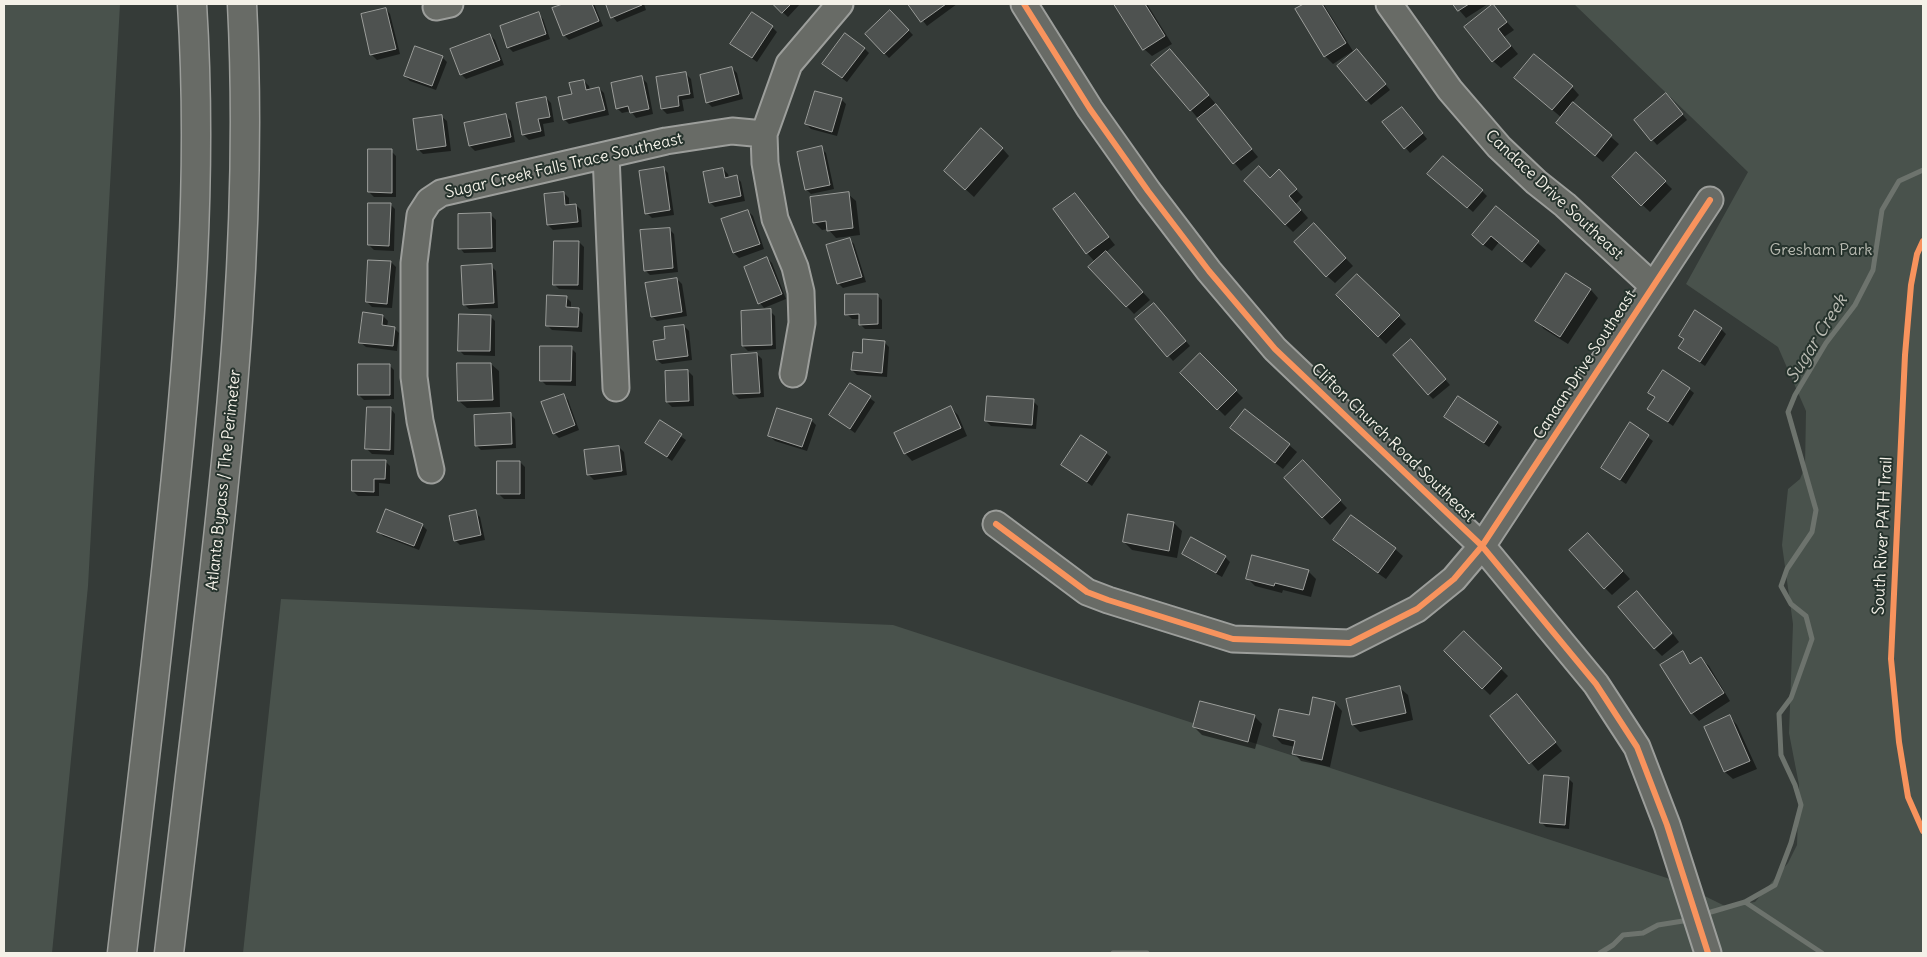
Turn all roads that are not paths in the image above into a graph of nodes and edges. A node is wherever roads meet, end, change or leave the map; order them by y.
1 (192, 4) edge
2 (242, 4) edge
3 (840, 4) edge
4 (1024, 4) edge
5 (1389, 4) edge
6 (764, 134) junction
7 (606, 155) junction
8 (1710, 200) dead end
9 (1653, 286) junction
10 (794, 374) dead end
11 (616, 388) dead end
12 (431, 470) dead end
13 (996, 524) dead end
14 (1482, 546) junction
15 (122, 953) edge
16 (169, 953) edge
17 (1708, 953) edge

1 - 15 highway
2 - 16 highway, Atlanta Bypass / The Perimeter
3 - 6 street
4 - 14 street, Clifton Church Road Southeast
5 - 9 street, Candace Drive Southeast
6 - 7 street, Sugar Creek Falls Trace Southeast
6 - 10 street
7 - 11 street
7 - 12 street, Sugar Creek Falls Trace Southeast
8 - 9 street, Canaan Drive Southeast
9 - 14 street, Canaan Drive Southeast
13 - 14 street, Canaan Drive Southeast
14 - 17 street, Clifton Church Road Southeast

